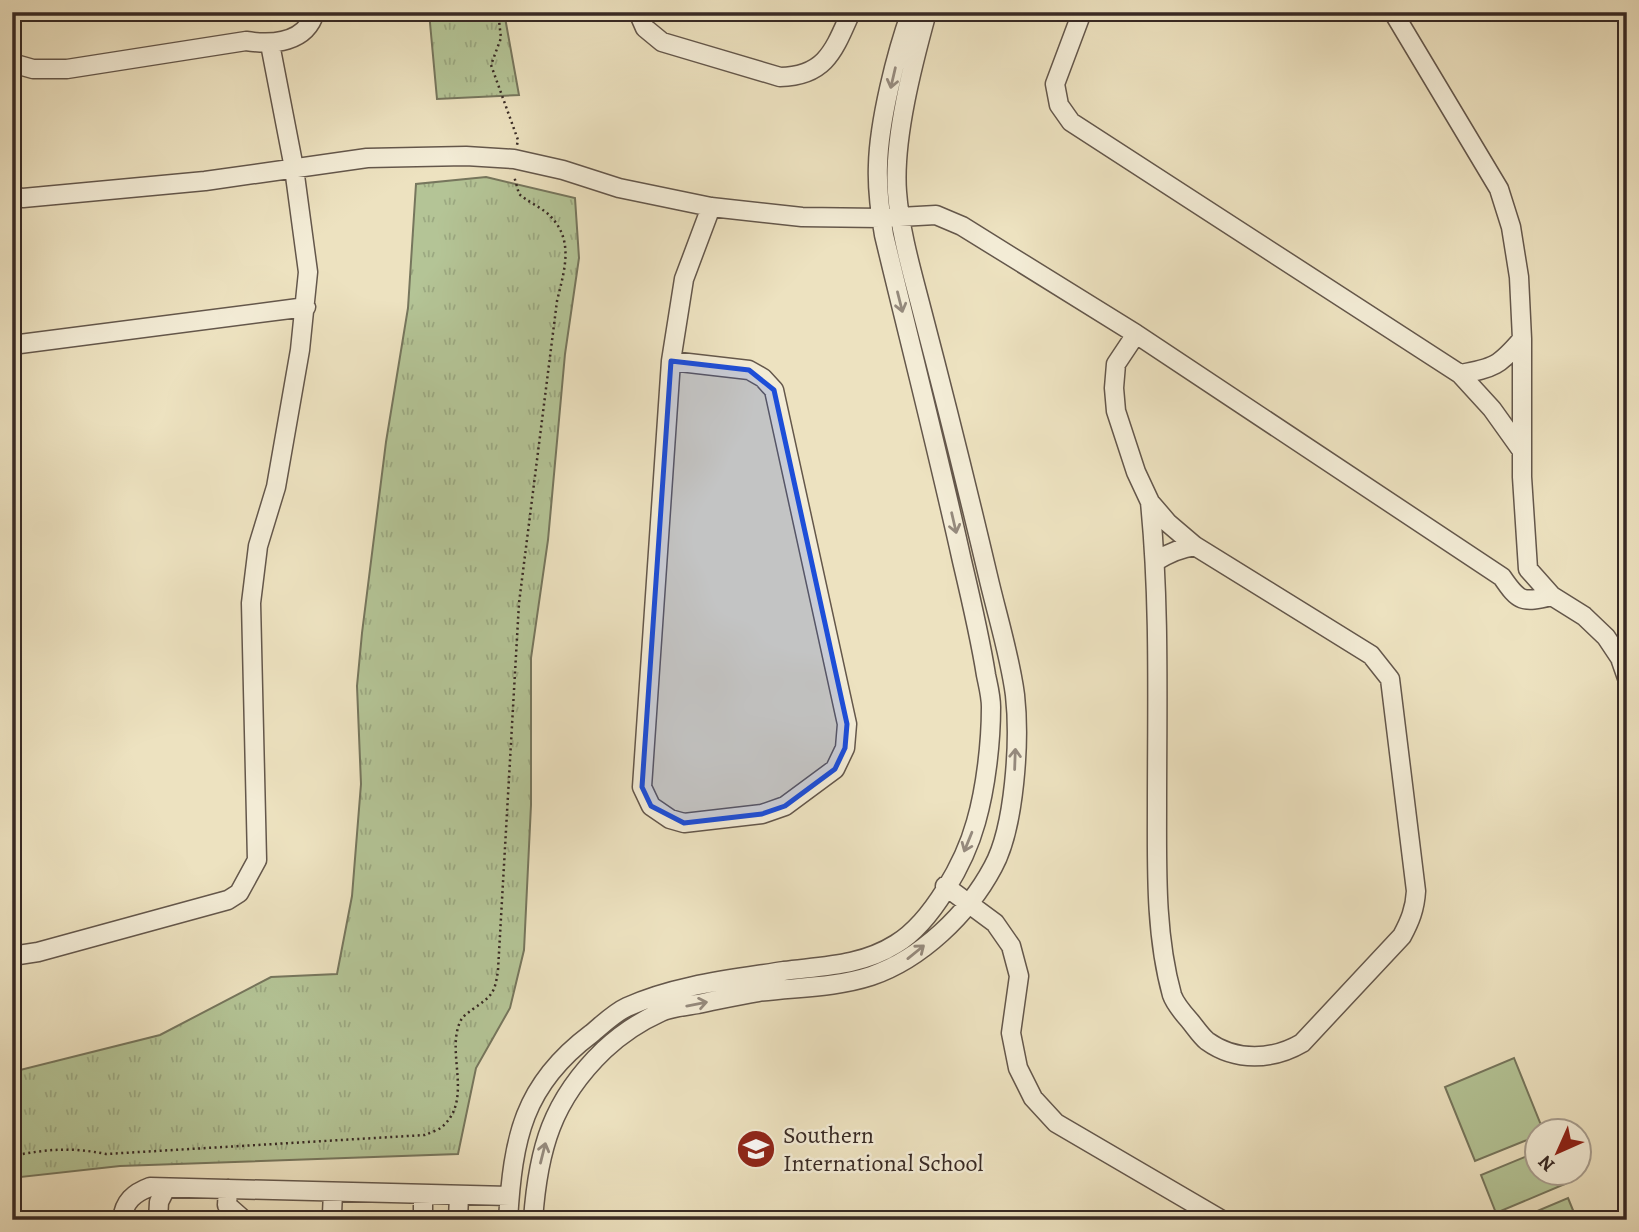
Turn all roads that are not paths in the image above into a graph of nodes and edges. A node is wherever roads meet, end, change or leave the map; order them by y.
1 (315, 12) edge
2 (638, 12) edge
3 (851, 12) edge
4 (911, 12) edge
5 (928, 12) edge
6 (1082, 12) edge
7 (1393, 12) edge
8 (270, 44) junction
9 (12, 63) edge
10 (294, 168) junction
11 (12, 196) edge
12 (710, 207) junction
13 (900, 216) junction
14 (881, 218) junction
15 (306, 307) junction
16 (1136, 334) junction
17 (1522, 339) junction
18 (12, 345) edge
19 (671, 361) junction
20 (1460, 374) junction
21 (1522, 451) junction
22 (1150, 502) junction
23 (1195, 546) junction
24 (1156, 561) junction
25 (1528, 569) junction
26 (1502, 578) junction
27 (1552, 596) junction
28 (1627, 678) edge
29 (946, 886) junction
30 (970, 903) junction
31 (12, 956) edge
32 (535, 1185) junction
33 (166, 1188) junction
34 (228, 1189) junction
35 (509, 1189) junction
36 (333, 1192) junction
37 (423, 1194) junction
38 (459, 1195) junction
39 (122, 1220) edge
40 (158, 1220) edge
41 (244, 1220) edge
42 (326, 1220) edge
43 (423, 1220) edge
44 (458, 1220) edge
45 (508, 1220) edge
46 (533, 1220) edge
47 (1222, 1220) edge

1 - 8 street
2 - 3 street
4 -> 14 street
5 - 13 street
6 - 20 street
7 - 17 street
8 - 9 street
8 - 10 street
10 - 11 street
10 - 12 street
10 - 15 street
12 - 14 street
12 - 19 street
13 - 14 street
13 - 16 street
30 -> 13 street
14 -> 29 street
15 - 18 street
15 - 31 street
16 - 22 street
16 - 26 street
17 - 20 street
17 - 21 street
19 - 19 street
20 - 21 street
21 - 25 street
22 - 23 street
22 - 24 street
23 - 24 street
23 - 24 street
25 - 26 street
25 - 27 street
26 - 27 street
27 - 28 street
29 - 30 street
29 - 35 street
32 -> 30 street
30 - 47 street
32 - 35 street
32 - 46 street
33 - 34 street
33 - 39 street
33 - 40 street
34 - 36 street
34 - 41 street
35 - 38 street
35 - 45 street
36 - 37 street
36 - 42 street
37 - 38 street
37 - 43 street
38 - 44 street

